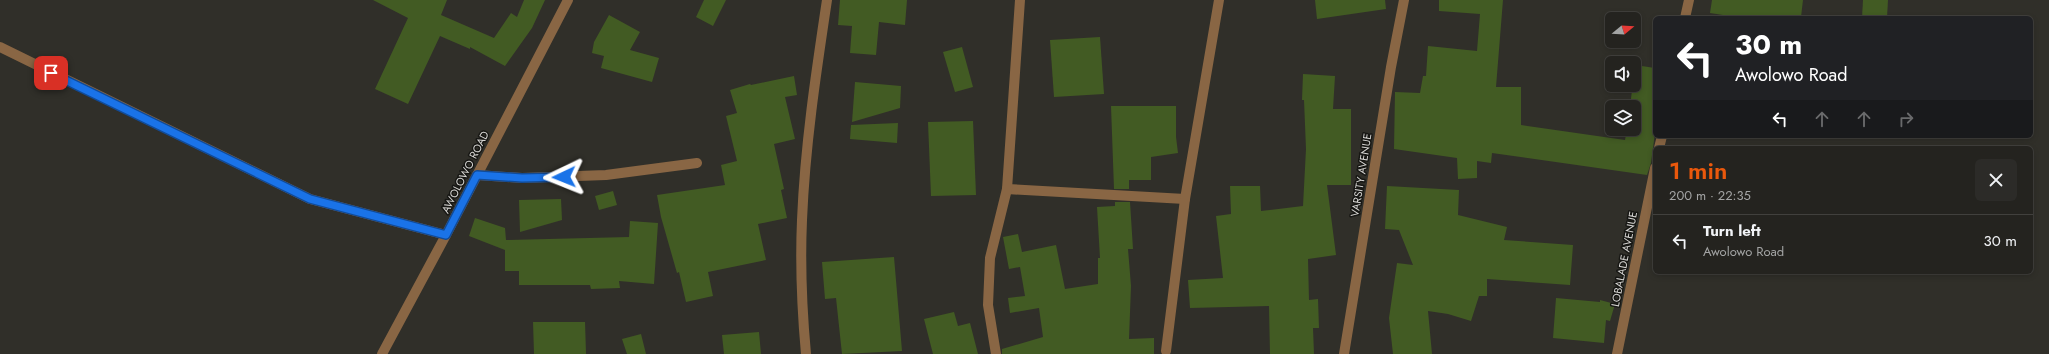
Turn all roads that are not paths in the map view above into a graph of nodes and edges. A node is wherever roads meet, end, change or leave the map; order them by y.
1 (568, 0) edge
2 (826, 0) edge
3 (1020, 0) edge
4 (1218, 0) edge
5 (1404, 0) edge
6 (1689, 0) edge
7 (1685, 16) edge
8 (0, 47) edge
9 (697, 163) dead end
10 (477, 175) junction
11 (1653, 178) edge
12 (1007, 189) junction
13 (1185, 199) junction
14 (446, 235) junction
15 (1166, 351) dead end
16 (382, 354) edge
17 (806, 354) edge
18 (996, 354) edge
19 (1344, 354) edge
20 (1617, 354) edge

1 - 10 street, AWOLOWO ROAD
2 - 17 street
3 - 12 street
4 - 13 street
5 - 19 street, VARSITY AVENUE
6 - 7 street
8 - 14 street
9 - 10 street
10 - 14 street, AWOLOWO ROAD
11 - 20 street, LOBALADE AVENUE
12 - 13 street
12 - 18 street
13 - 15 street
14 - 16 street, AWOLOWO ROAD

